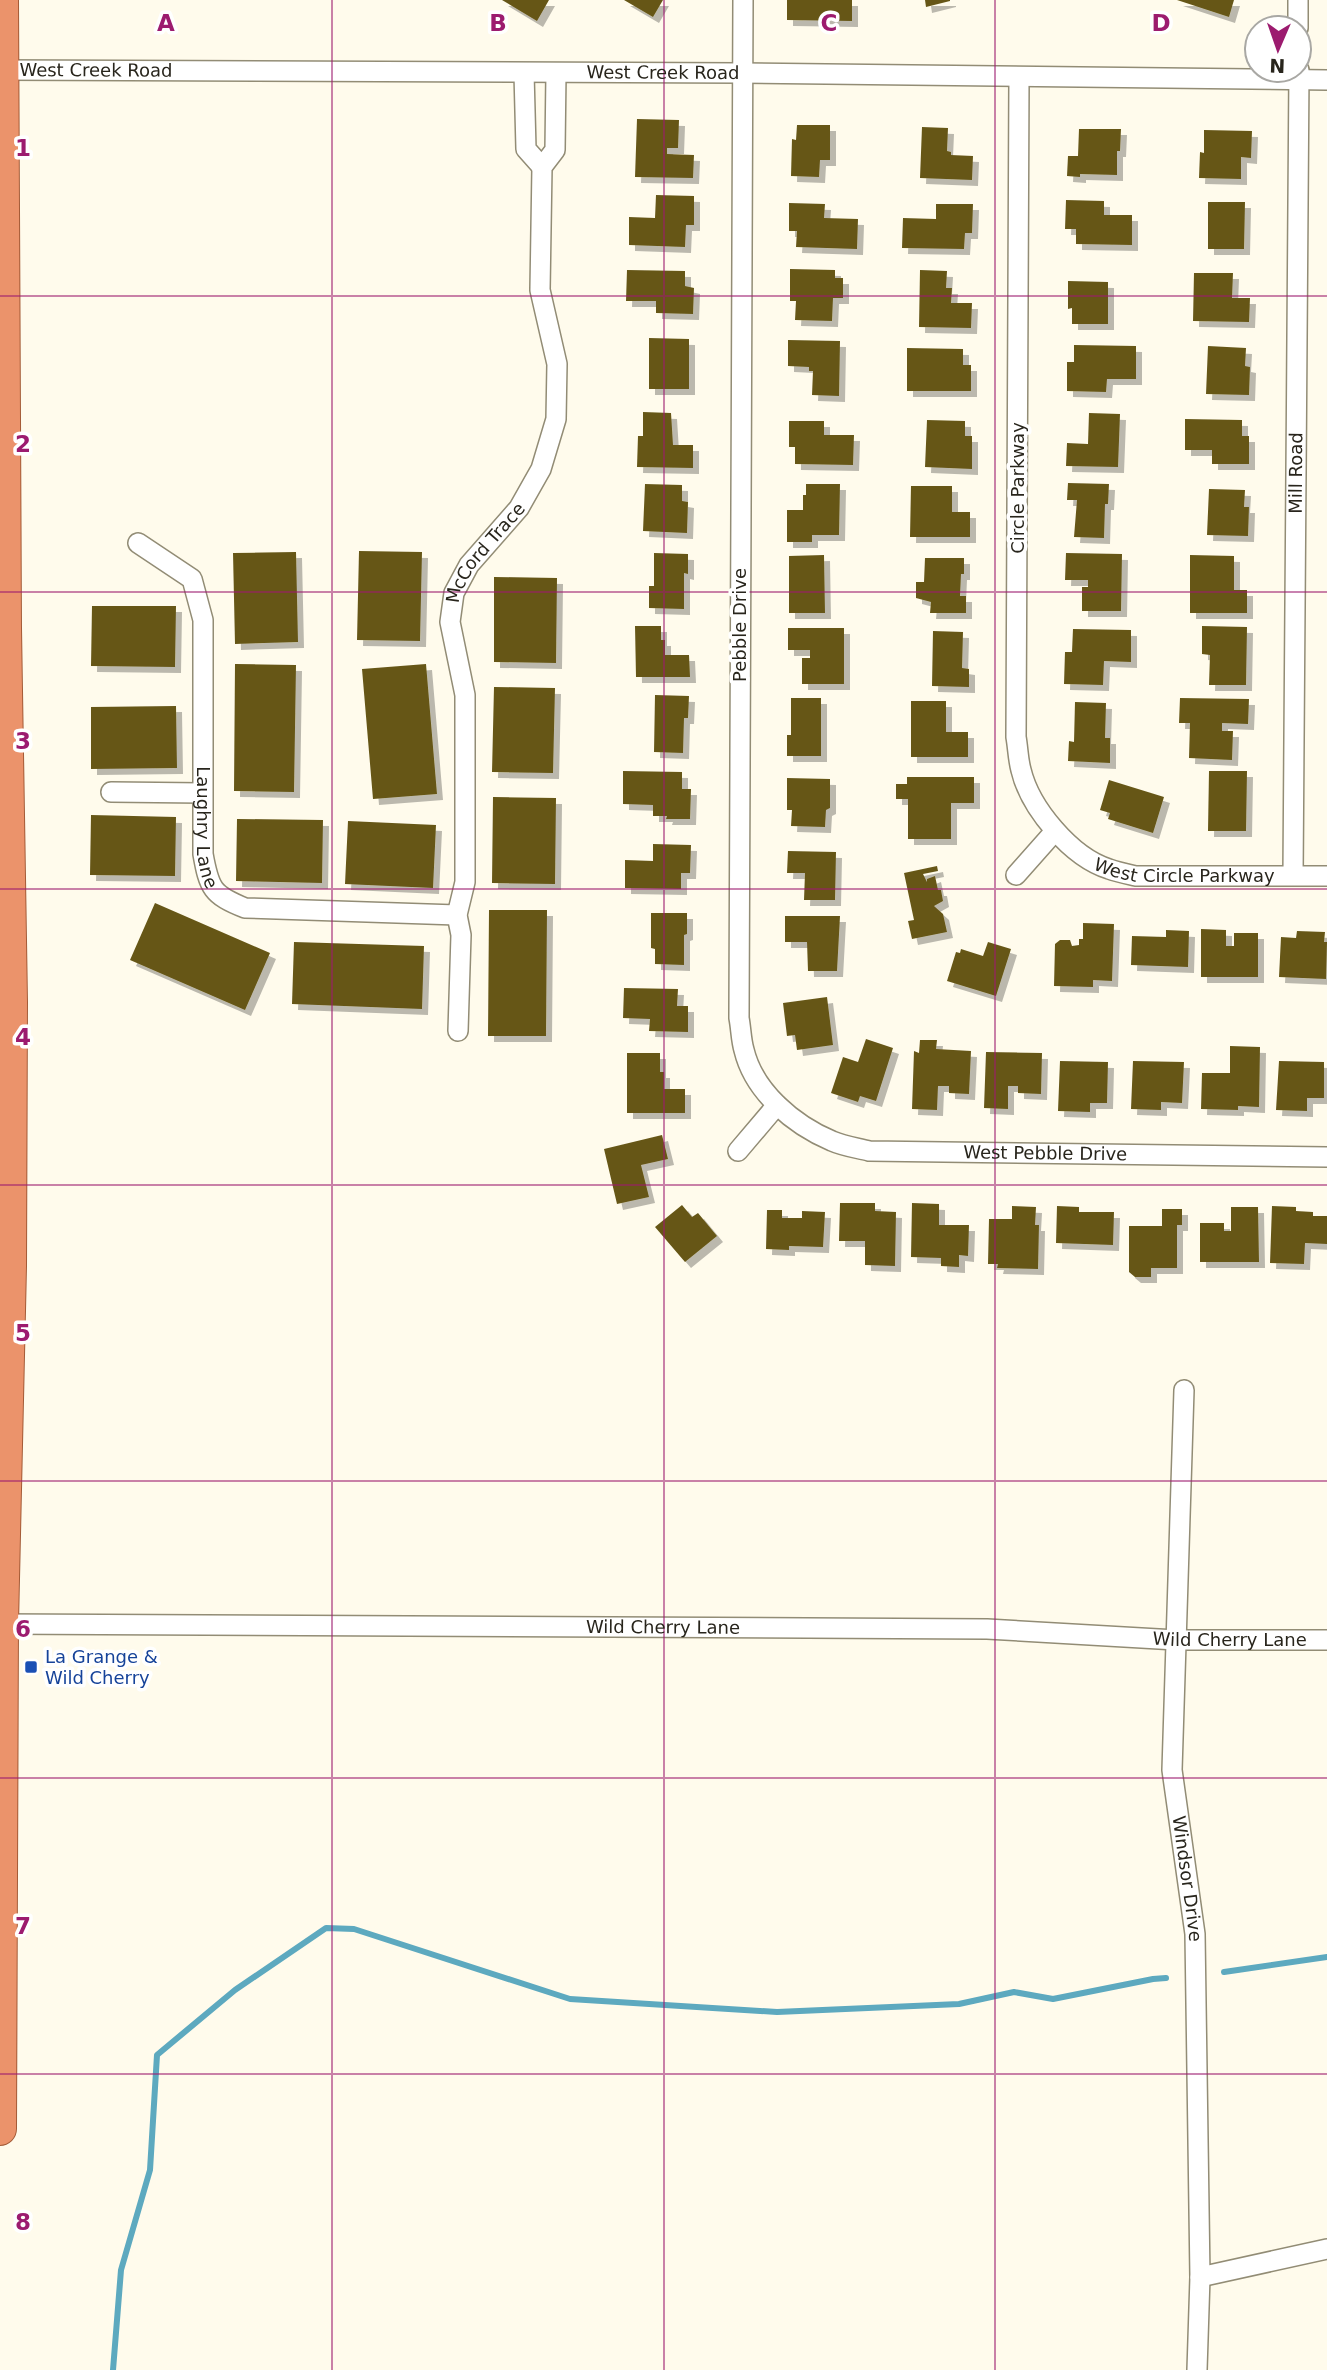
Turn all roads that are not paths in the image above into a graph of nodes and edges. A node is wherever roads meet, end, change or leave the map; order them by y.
1 (2, 0) edge
2 (743, 0) edge
3 (1, 70) edge
4 (524, 72) junction
5 (556, 73) junction
6 (741, 73) junction
7 (1243, 75) edge
8 (1019, 77) junction
9 (1299, 84) edge
10 (542, 167) junction
11 (138, 543) dead end
12 (111, 792) dead end
13 (202, 793) junction
14 (1055, 831) junction
15 (1016, 875) dead end
16 (1293, 875) junction
17 (1327, 876) edge
18 (457, 915) junction
19 (458, 1031) dead end
20 (778, 1105) junction
21 (738, 1151) dead end
22 (1327, 1157) edge
23 (5, 1266) edge
24 (1184, 1390) dead end
25 (1, 1624) edge
26 (1177, 1640) junction
27 (1327, 1640) edge
28 (0, 2129) edge
29 (1327, 2249) edge
30 (1200, 2277) junction
31 (1197, 2370) edge

1 - 3 highway
2 - 6 street, Pebble Drive
3 - 4 street, West Creek Road
3 - 23 highway
4 - 5 street, West Creek Road
4 - 10 street
5 - 6 street, West Creek Road
5 - 10 street, McCord Trace
6 - 8 street, West Creek Road
6 - 20 street, Pebble Drive
7 - 8 street, West Creek Road
8 - 14 street, Circle Parkway
9 - 16 street, Mill Road
10 - 18 street, McCord Trace
11 - 13 street, Laughry Lane
12 - 13 street
13 - 18 street, Laughry Lane
14 - 15 street
14 - 16 street, West Circle Parkway
16 - 17 street, West Circle Parkway
18 - 19 street, McCord Trace
20 - 21 street
20 - 22 street, West Pebble Drive
23 - 25 highway
24 - 26 street, Windsor Drive
25 - 26 street, Wild Cherry Lane
25 - 28 highway
26 - 27 street, Wild Cherry Lane
26 - 30 street, Windsor Drive
29 - 30 street
30 - 31 street, Windsor Drive

